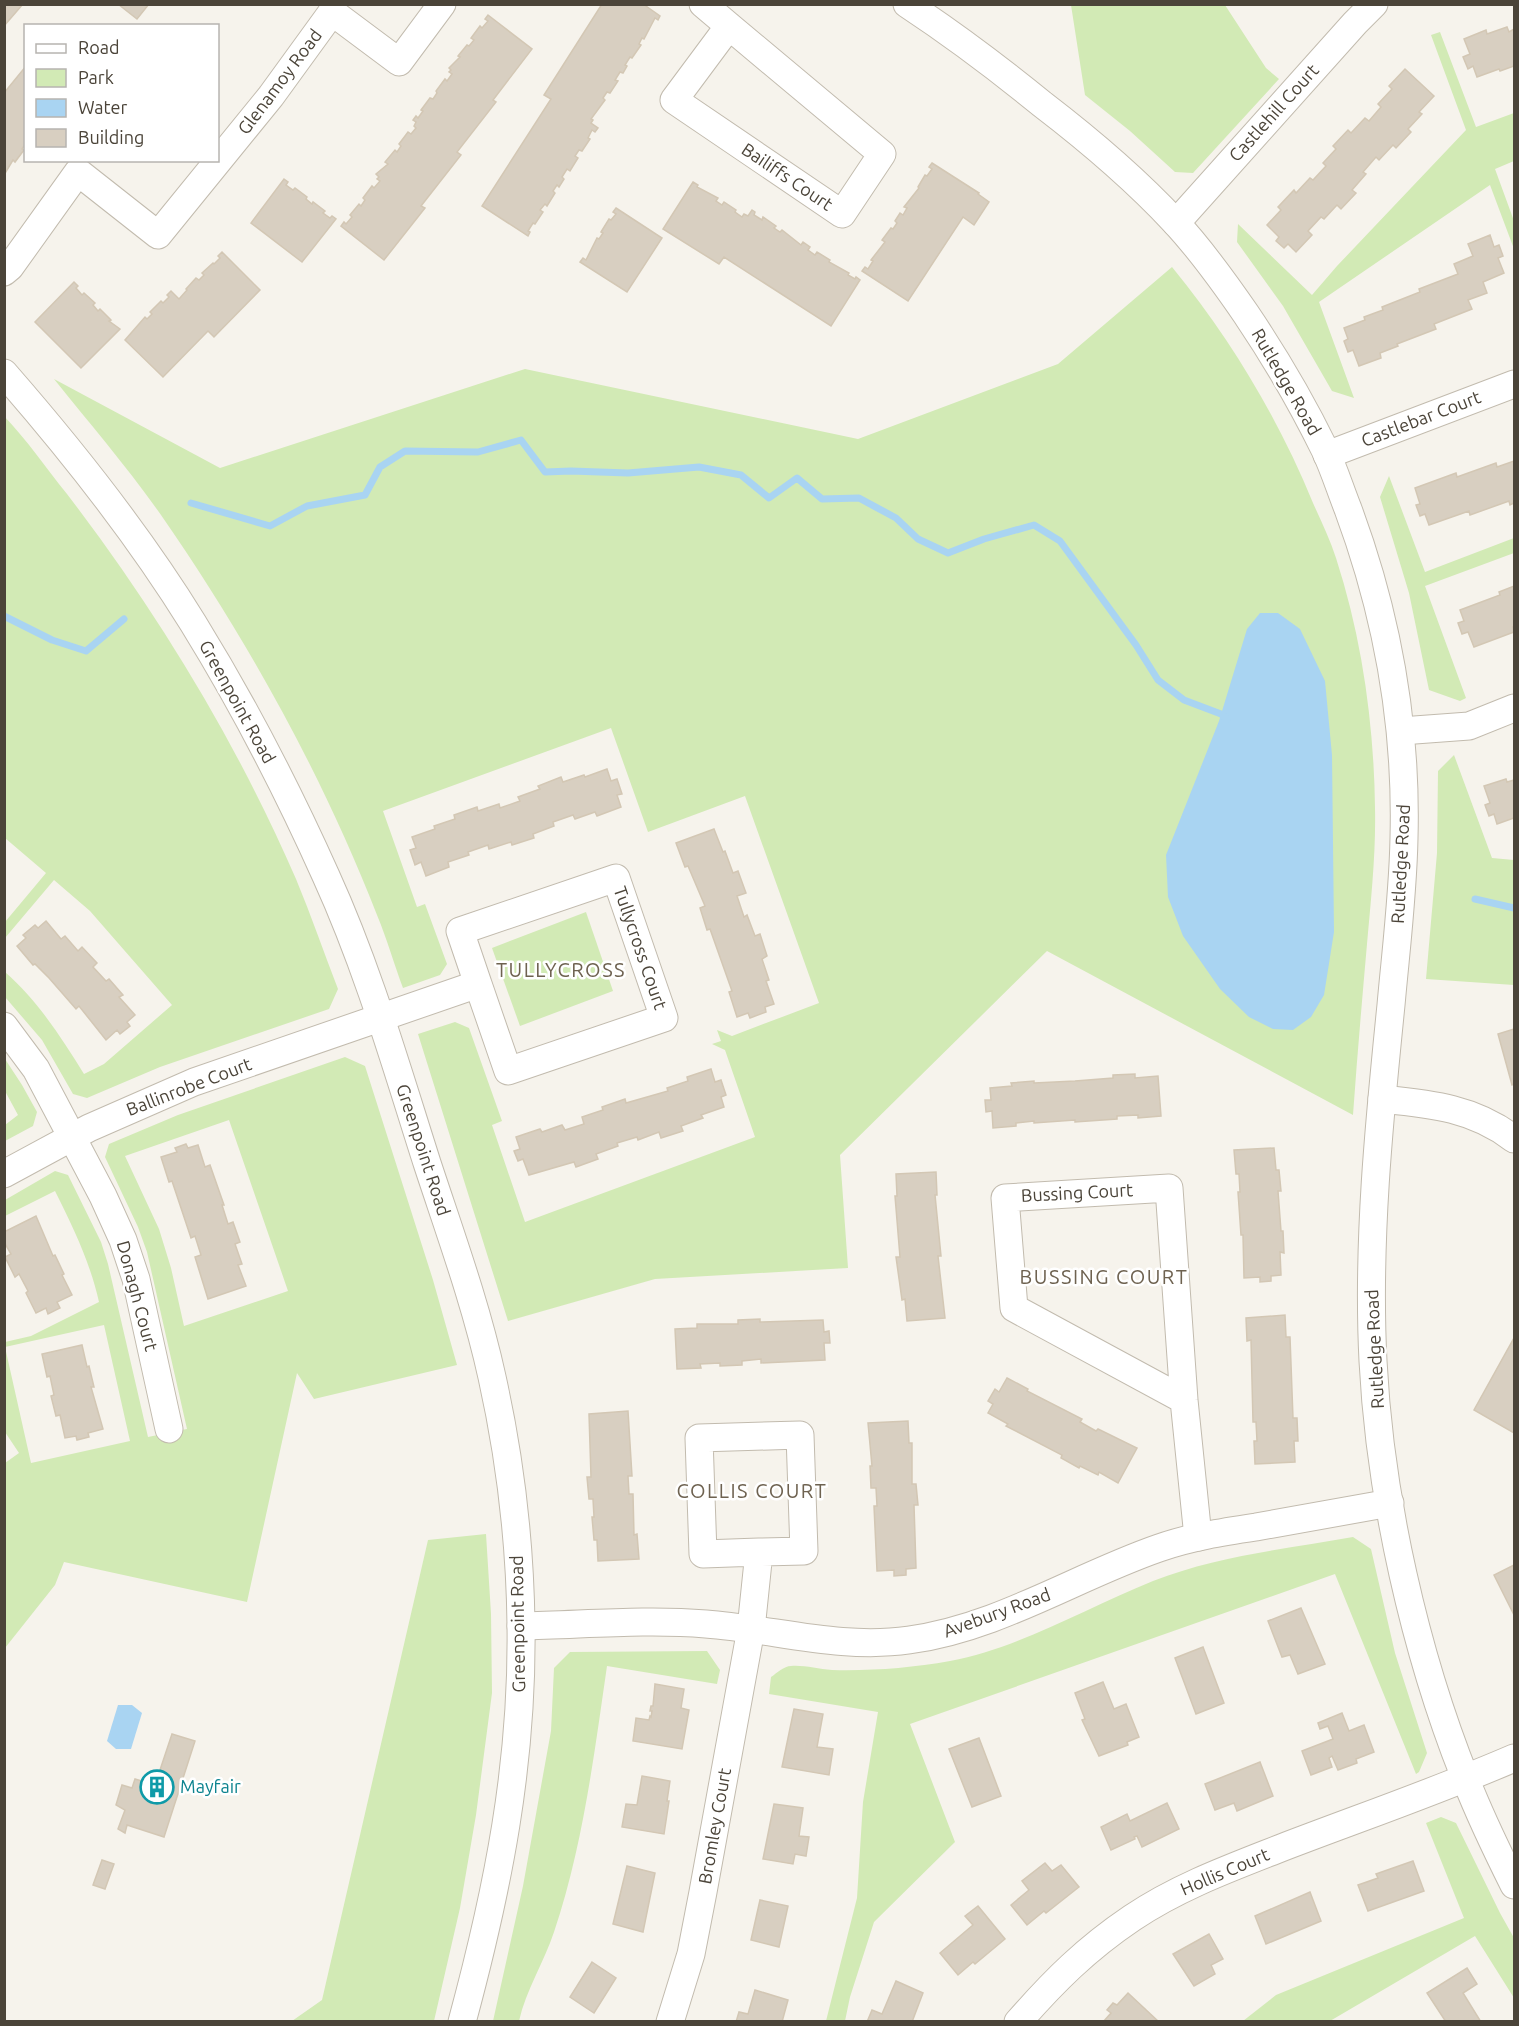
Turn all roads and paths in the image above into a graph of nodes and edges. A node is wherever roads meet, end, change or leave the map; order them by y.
1 (442, 4) edge
2 (703, 4) edge
3 (907, 4) edge
4 (1374, 4) edge
5 (729, 26) junction
6 (219, 160) edge
7 (217, 162) edge
8 (1176, 223) junction
9 (4, 272) edge
10 (4, 373) edge
11 (1515, 384) edge
12 (1327, 455) junction
13 (1515, 708) edge
14 (1401, 731) junction
15 (478, 984) junction
16 (380, 1018) junction
17 (4, 1026) edge
18 (1382, 1099) junction
19 (73, 1137) junction
20 (1515, 1139) edge
21 (4, 1174) edge
22 (1184, 1400) junction
23 (169, 1429) dead end
24 (1390, 1503) junction
25 (1198, 1537) junction
26 (759, 1552) junction
27 (521, 1626) junction
28 (751, 1629) junction
29 (1515, 1758) edge
30 (1466, 1779) junction
31 (1515, 1885) edge
32 (462, 2022) edge
33 (670, 2022) edge
34 (1018, 2022) edge

1 - 6 street, Glenamoy Road
2 - 5 street, Bailiffs Court
3 - 8 street, Rutledge Road
4 - 8 street, Castlehill Court
5 - 5 street, Bailiffs Court
7 - 9 street, Glenamoy Road
8 - 12 street, Rutledge Road
10 - 16 street, Greenpoint Road
11 - 12 street, Castlebar Court
12 - 14 street, Rutledge Road
13 - 14 street
14 - 18 street, Rutledge Road
15 - 15 street, Tullycross Court
15 - 16 street
16 - 19 street, Ballinrobe Court
16 - 27 street, Greenpoint Road
17 - 19 street, Donagh Court
18 - 20 street
18 - 24 street, Rutledge Road
19 - 21 street, Ballinrobe Court
19 - 23 street, Donagh Court
22 - 22 street, Bussing Court
22 - 25 street, Bussing Court
24 - 25 street, Avebury Road
24 - 30 street, Rutledge Road
25 - 28 street, Avebury Road
26 - 26 street
26 - 28 street
27 - 28 street, Avebury Road
27 - 32 street, Greenpoint Road
28 - 33 street, Bromley Court
29 - 30 street, Hollis Court
30 - 31 street, Rutledge Road
30 - 34 street, Hollis Court

